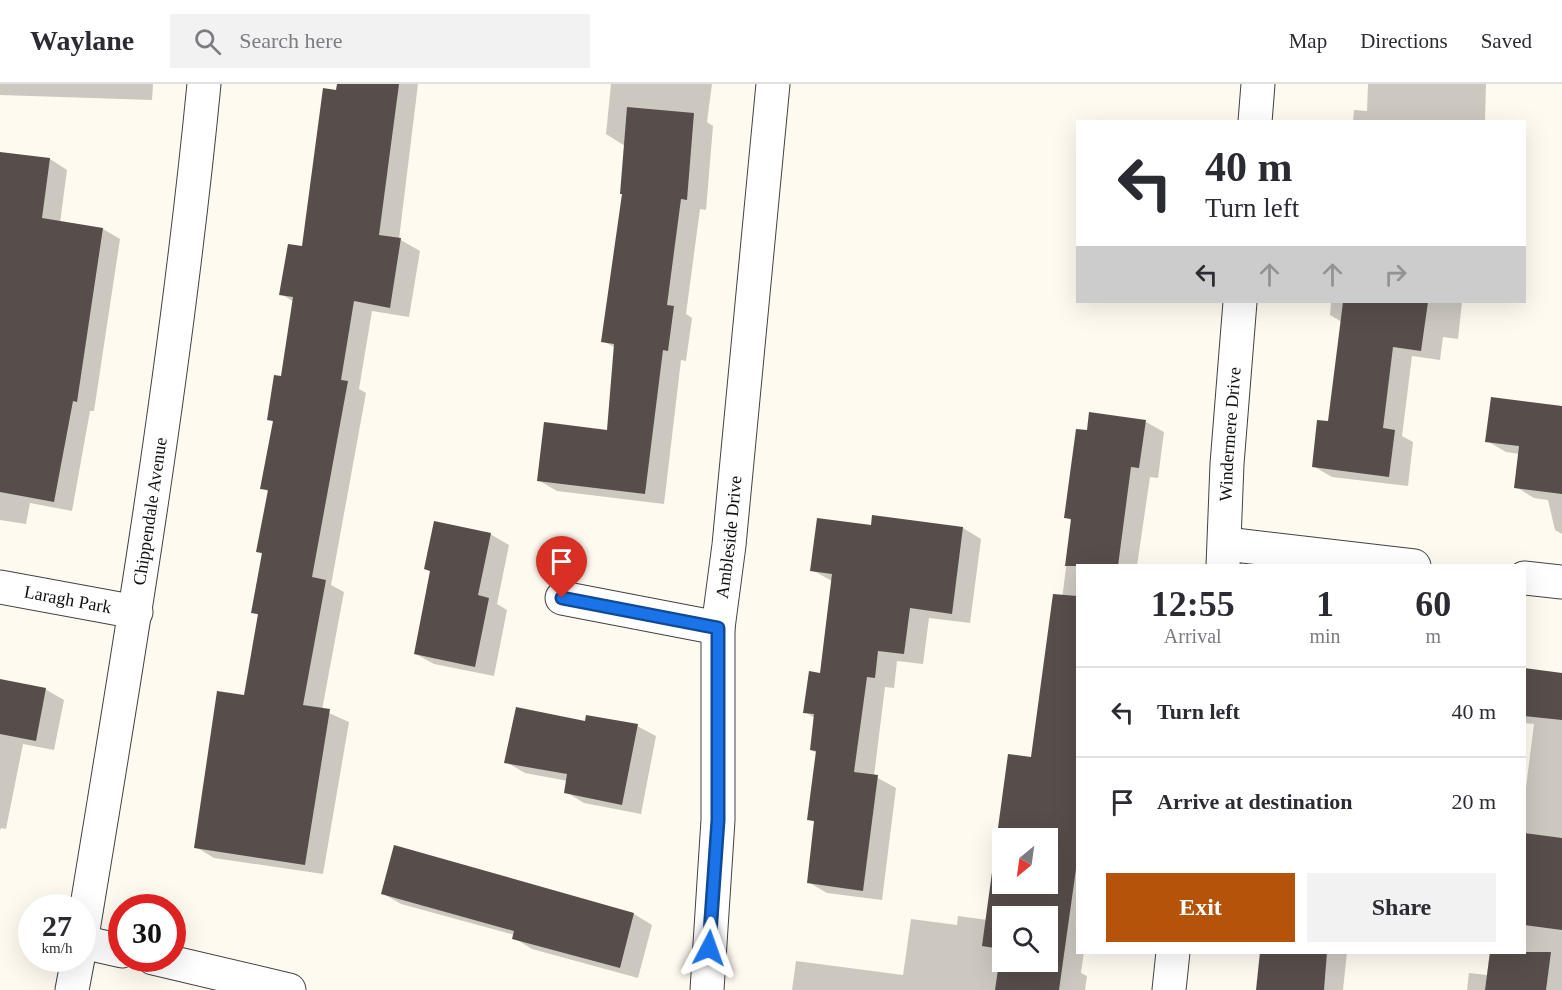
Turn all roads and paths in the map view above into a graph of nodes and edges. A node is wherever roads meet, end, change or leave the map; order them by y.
1 (204, 84) edge
2 (773, 84) edge
3 (1258, 84) edge
4 (1255, 120) edge
5 (1240, 303) edge
6 (1224, 555) edge
7 (1379, 564) edge
8 (1526, 578) edge
9 (1562, 582) edge
10 (0, 587) edge
11 (562, 598) dead end
12 (136, 612) junction
13 (718, 628) junction
14 (89, 894) edge
15 (1173, 954) edge
16 (186, 966) edge
17 (75, 972) edge
18 (72, 990) edge
19 (289, 990) edge
20 (707, 990) edge
21 (1168, 990) edge

1 - 12 street, Chippendale Avenue
2 - 13 street, Ambleside Drive
3 - 4 street
5 - 6 street, Windermere Drive
6 - 7 street
8 - 9 street
10 - 12 street, Laragh Park
11 - 13 street
12 - 14 street, Chippendale Avenue
13 - 20 street, Ambleside Drive
15 - 21 street
16 - 19 street
17 - 18 street

